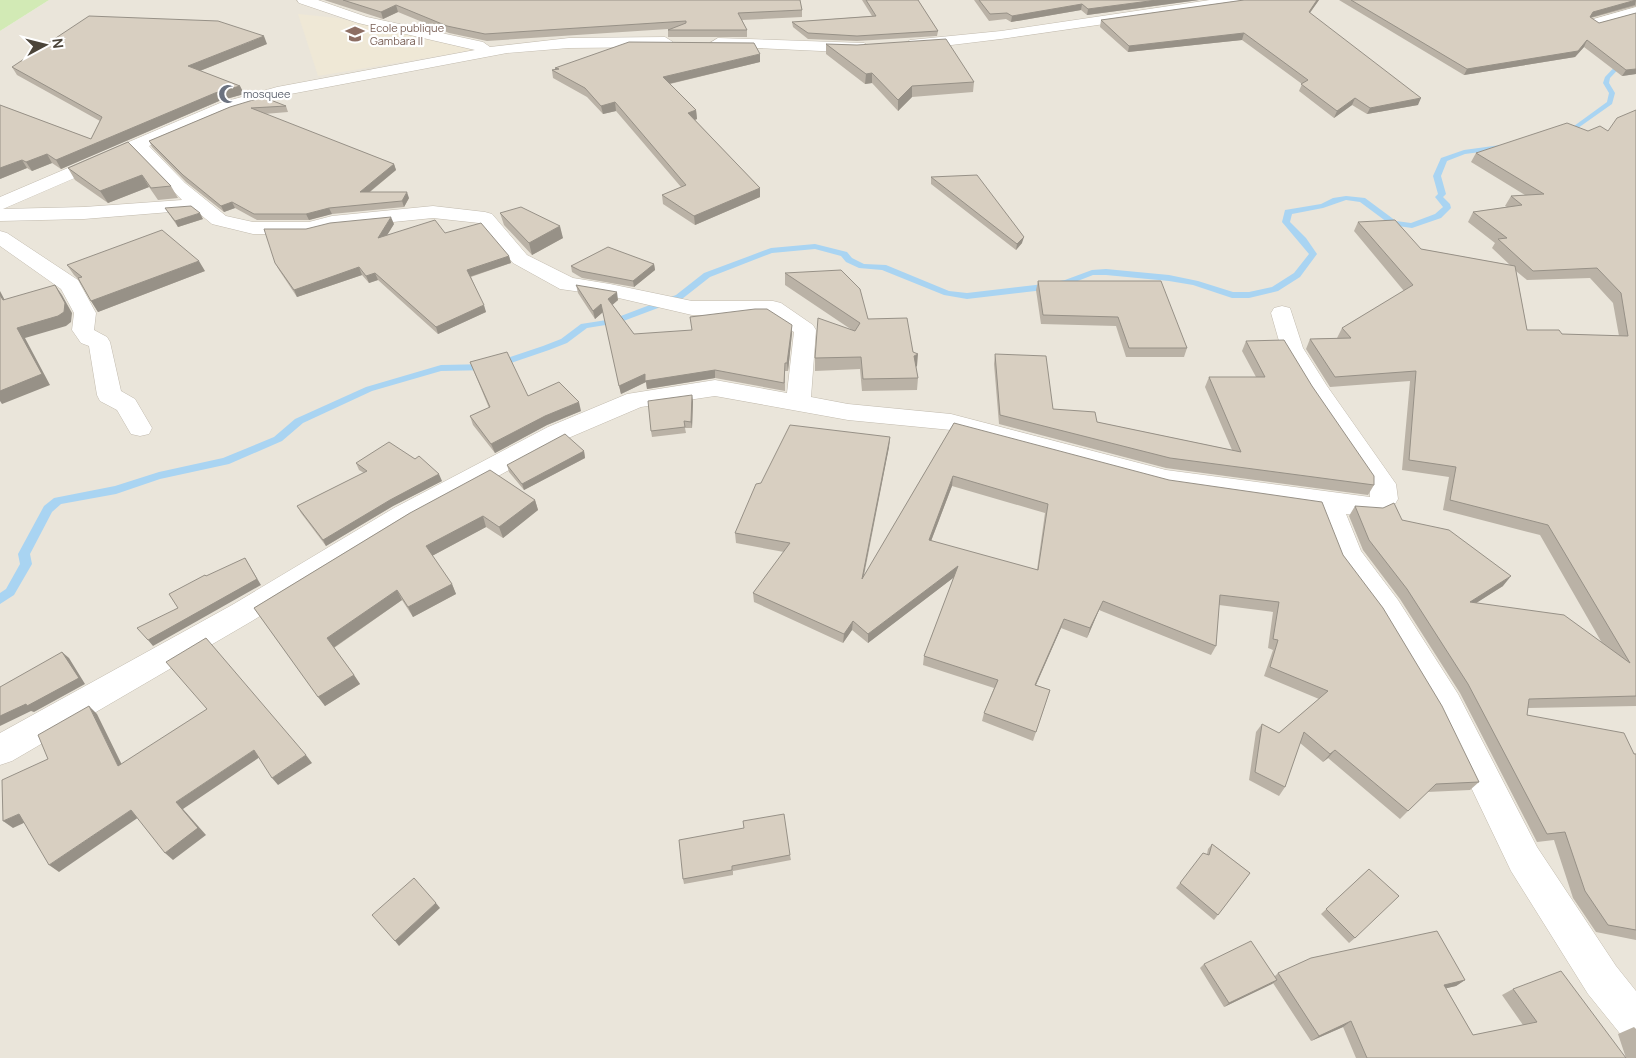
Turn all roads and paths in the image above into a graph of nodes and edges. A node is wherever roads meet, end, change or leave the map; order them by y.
1 (304, 0) edge
2 (1243, 0) edge
3 (1636, 10) edge
4 (1595, 23) edge
5 (678, 42) edge
6 (698, 43) edge
7 (894, 46) edge
8 (876, 47) edge
9 (507, 48) junction
10 (139, 146) junction
11 (0, 204) edge
12 (200, 204) junction
13 (0, 215) edge
14 (0, 237) edge
15 (1282, 313) dead end
16 (798, 404) junction
17 (140, 428) dead end
18 (1329, 504) junction
19 (0, 750) edge
20 (1636, 1022) edge

1 - 9 street
2 - 7 street
3 - 4 street
5 - 9 street
6 - 8 street
9 - 10 street
10 - 11 street
10 - 12 street
12 - 13 street
12 - 16 street
14 - 17 street
15 - 18 street
16 - 18 street
16 - 19 street
18 - 20 street

